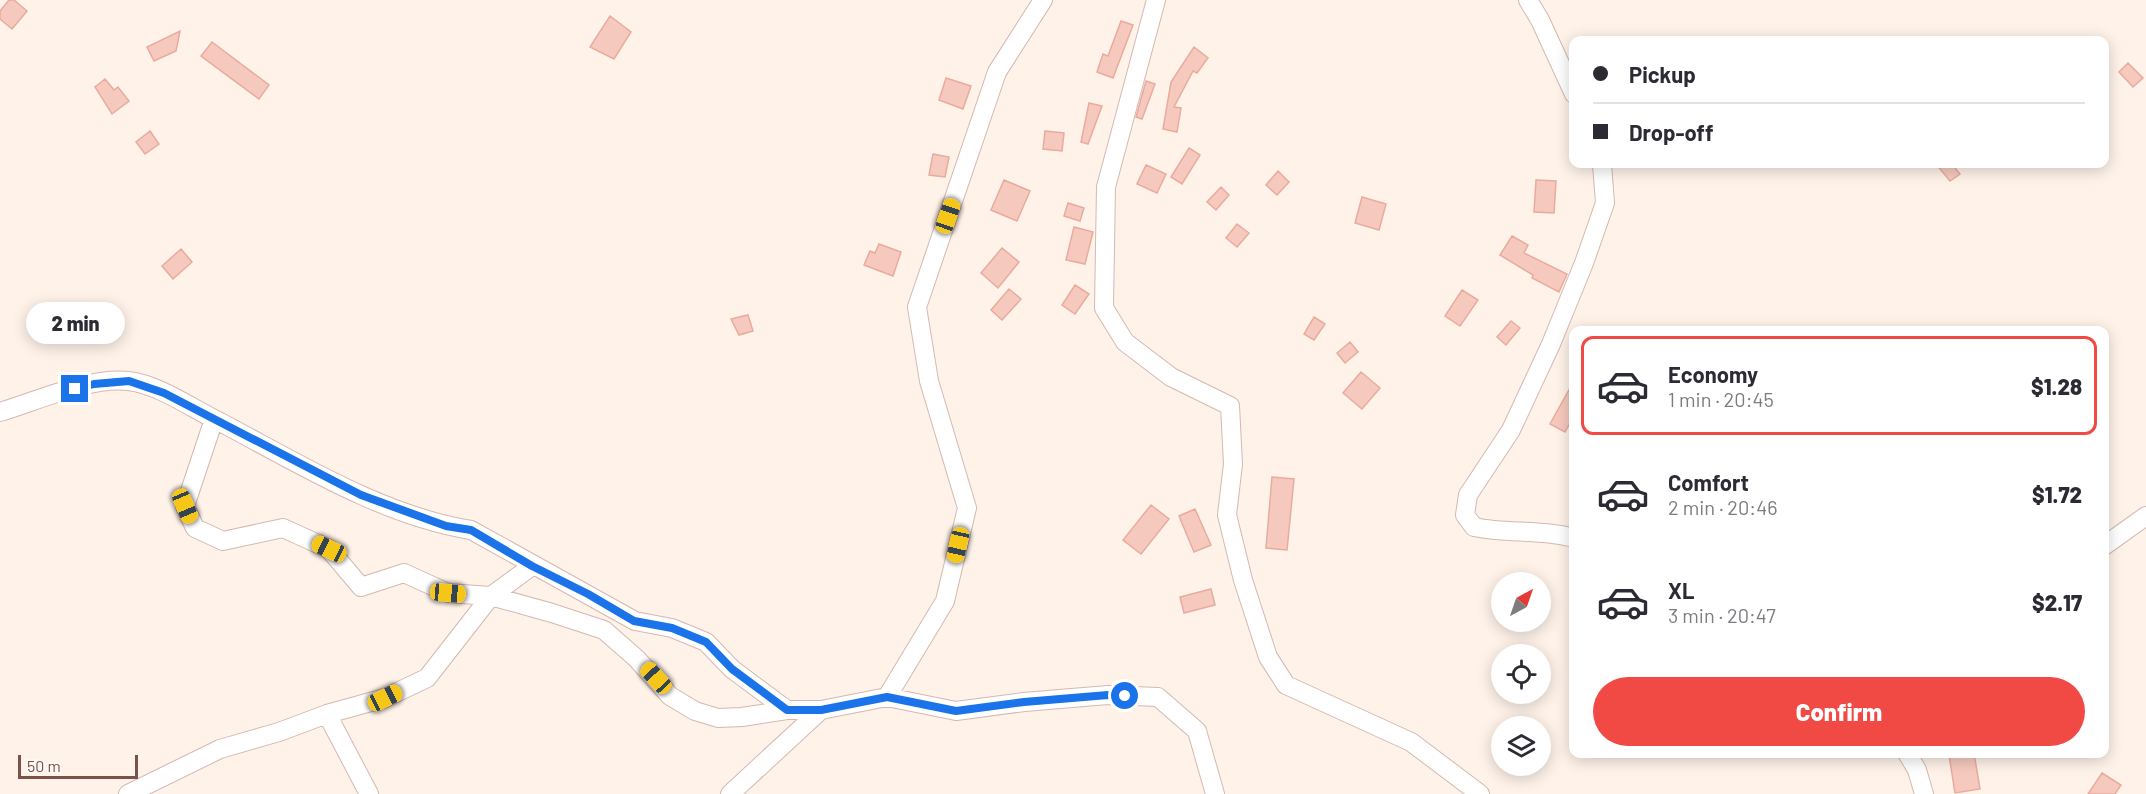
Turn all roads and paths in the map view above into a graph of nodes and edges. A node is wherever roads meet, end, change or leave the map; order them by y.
1 (1043, 0) edge
2 (1156, 0) edge
3 (1528, 0) edge
4 (1569, 83) edge
5 (1602, 168) edge
6 (0, 412) edge
7 (214, 419) junction
8 (2146, 516) edge
9 (1569, 537) edge
10 (2109, 542) edge
11 (532, 566) junction
12 (491, 596) junction
13 (887, 697) junction
14 (787, 710) junction
15 (821, 710) junction
16 (327, 714) junction
17 (1910, 758) edge
18 (128, 794) edge
19 (369, 794) edge
20 (730, 794) edge
21 (1215, 794) edge
22 (1480, 794) edge
23 (1924, 794) edge

1 - 13 street
2 - 22 street
3 - 4 street
5 - 9 street
6 - 7 street
7 - 11 street
7 - 12 street
8 - 10 street
11 - 12 street
11 - 14 street
12 - 14 street
12 - 16 street
13 - 15 street
13 - 21 street
14 - 15 street
15 - 20 street
16 - 18 street
16 - 19 street
17 - 23 street

